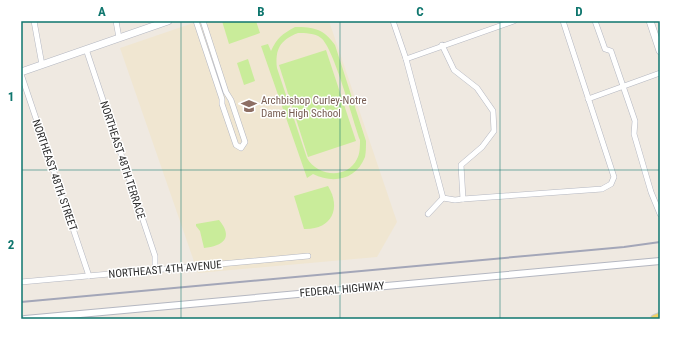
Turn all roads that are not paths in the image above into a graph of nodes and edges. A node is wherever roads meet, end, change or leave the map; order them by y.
1 (34, 21) edge
2 (116, 21) edge
3 (168, 21) edge
4 (196, 21) edge
5 (202, 21) edge
6 (394, 21) edge
7 (514, 21) edge
8 (562, 21) edge
9 (596, 21) edge
10 (650, 21) edge
11 (119, 38) junction
12 (442, 45) junction
13 (86, 49) junction
14 (660, 49) edge
15 (406, 59) junction
16 (42, 65) junction
17 (21, 73) edge
18 (660, 73) edge
19 (622, 86) junction
20 (588, 99) junction
21 (443, 198) junction
22 (464, 199) junction
23 (428, 214) dead end
24 (660, 214) edge
25 (308, 256) dead end
26 (660, 261) edge
27 (155, 270) junction
28 (89, 276) junction
29 (21, 282) edge
30 (660, 317) edge
31 (25, 319) edge
32 (655, 319) edge

1 - 16 street
2 - 11 street
3 - 11 main road
4 - 5 street
6 - 15 street
7 - 12 street
8 - 20 street
9 - 19 street
10 - 14 main road
11 - 13 main road
12 - 15 street
12 - 22 street
13 - 16 main road
13 - 27 street, NORTHEAST 48TH TERRACE
15 - 21 street
16 - 17 main road
17 - 28 street, NORTHEAST 48TH STREET
18 - 19 street
19 - 20 street
19 - 24 street
20 - 22 street
21 - 22 street
21 - 23 street
25 - 27 street, NORTHEAST 4TH AVENUE
26 - 31 street, FEDERAL HIGHWAY
27 - 28 street, NORTHEAST 4TH AVENUE
28 - 29 street, NORTHEAST 4TH AVENUE
30 - 32 main road

